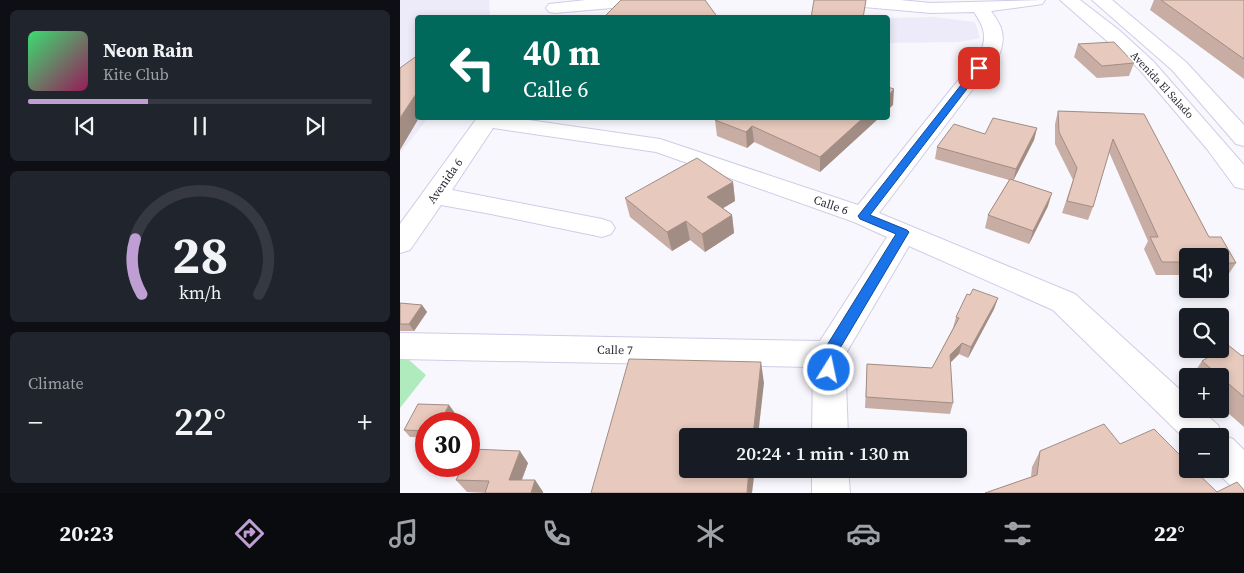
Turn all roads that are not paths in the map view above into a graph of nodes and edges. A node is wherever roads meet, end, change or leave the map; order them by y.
1 (646, 0) edge
2 (840, 0) edge
3 (1036, 0) edge
4 (1070, 0) edge
5 (1101, 0) edge
6 (979, 7) junction
7 (553, 8) edge
8 (487, 120) edge
9 (494, 120) edge
10 (1244, 139) edge
11 (1244, 181) edge
12 (435, 196) junction
13 (863, 216) junction
14 (602, 228) dead end
15 (903, 232) junction
16 (400, 243) edge
17 (400, 346) edge
18 (829, 354) junction
19 (830, 428) edge
20 (1197, 428) edge
21 (1229, 460) edge
22 (1244, 474) edge
23 (830, 478) edge
24 (830, 493) edge

1 - 7 street
2 - 6 street
3 - 6 street
4 - 11 street, Avenida El Salado
5 - 10 street, Avenida El Salado
6 - 13 street
8 - 12 street, Avenida 6
9 - 13 street, Calle 6
12 - 14 street
12 - 16 street, Avenida 6
13 - 15 street, Calle 6
15 - 18 street
15 - 20 street, Calle 6
17 - 18 street, Calle 7
18 - 19 street
21 - 22 street
23 - 24 street

